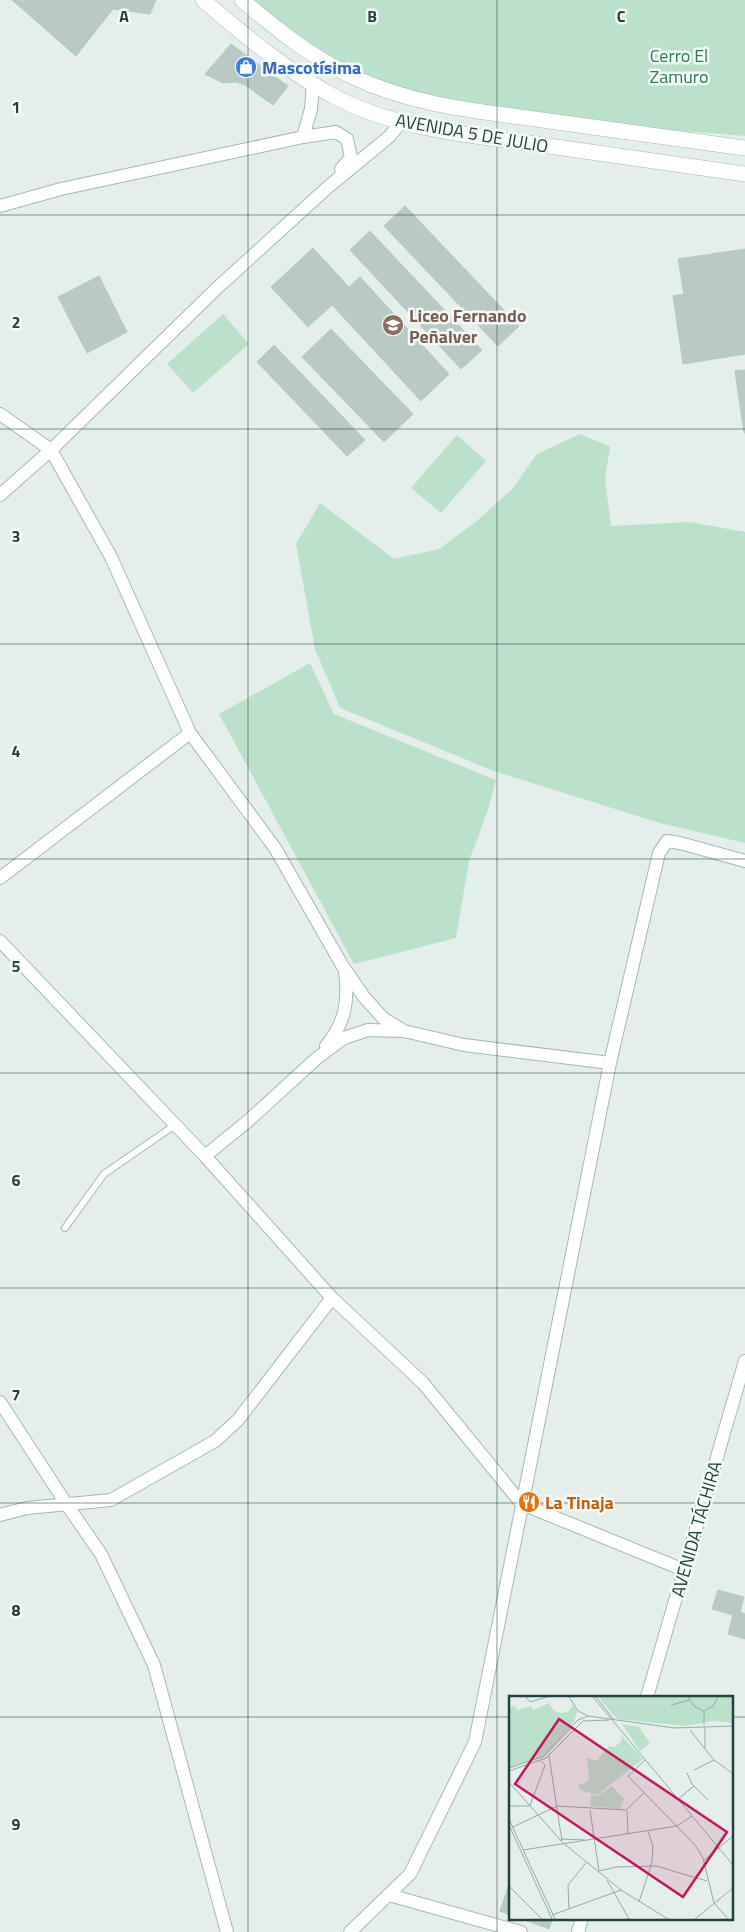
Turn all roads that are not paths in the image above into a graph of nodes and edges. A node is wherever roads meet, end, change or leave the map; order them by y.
1 (203, 0) edge
2 (242, 0) edge
3 (313, 84) junction
4 (401, 122) junction
5 (303, 137) junction
6 (745, 143) edge
7 (724, 145) junction
8 (745, 148) edge
9 (745, 174) edge
10 (328, 187) junction
11 (0, 206) edge
12 (0, 414) edge
13 (51, 450) junction
14 (0, 495) edge
15 (190, 733) junction
16 (745, 860) edge
17 (0, 878) edge
18 (0, 941) edge
19 (344, 969) junction
20 (404, 1031) junction
21 (316, 1058) junction
22 (610, 1063) junction
23 (175, 1125) junction
24 (205, 1156) junction
25 (65, 1228) dead end
26 (332, 1298) junction
27 (744, 1366) edge
28 (0, 1402) edge
29 (522, 1504) junction
30 (67, 1505) junction
31 (0, 1515) edge
32 (684, 1570) junction
33 (646, 1696) edge
34 (389, 1895) junction
35 (226, 1932) edge
36 (350, 1932) edge
37 (521, 1932) edge

1 - 3 street, AVENIDA 5 DE JULIO
2 - 7 street, AVENIDA 5 DE JULIO
3 - 4 street, AVENIDA 5 DE JULIO
3 - 5 street
4 - 9 street, AVENIDA 5 DE JULIO
4 - 10 street
5 - 10 street
5 - 11 street
6 - 7 street
7 - 8 street, AVENIDA 5 DE JULIO
10 - 13 street
12 - 13 street
13 - 14 street
13 - 15 street
15 - 17 street
15 - 19 street
16 - 22 street
18 - 23 street
19 - 20 street
19 - 21 street
20 - 21 street
20 - 22 street
21 - 24 street
22 - 29 street
23 - 24 street
23 - 25 lane
24 - 26 street
26 - 29 street
26 - 30 street
27 - 32 street, AVENIDA TÁCHIRA
28 - 30 street
29 - 32 street
29 - 34 street
30 - 31 street
30 - 35 street
32 - 33 street, AVENIDA TÁCHIRA
34 - 36 street
34 - 37 street

